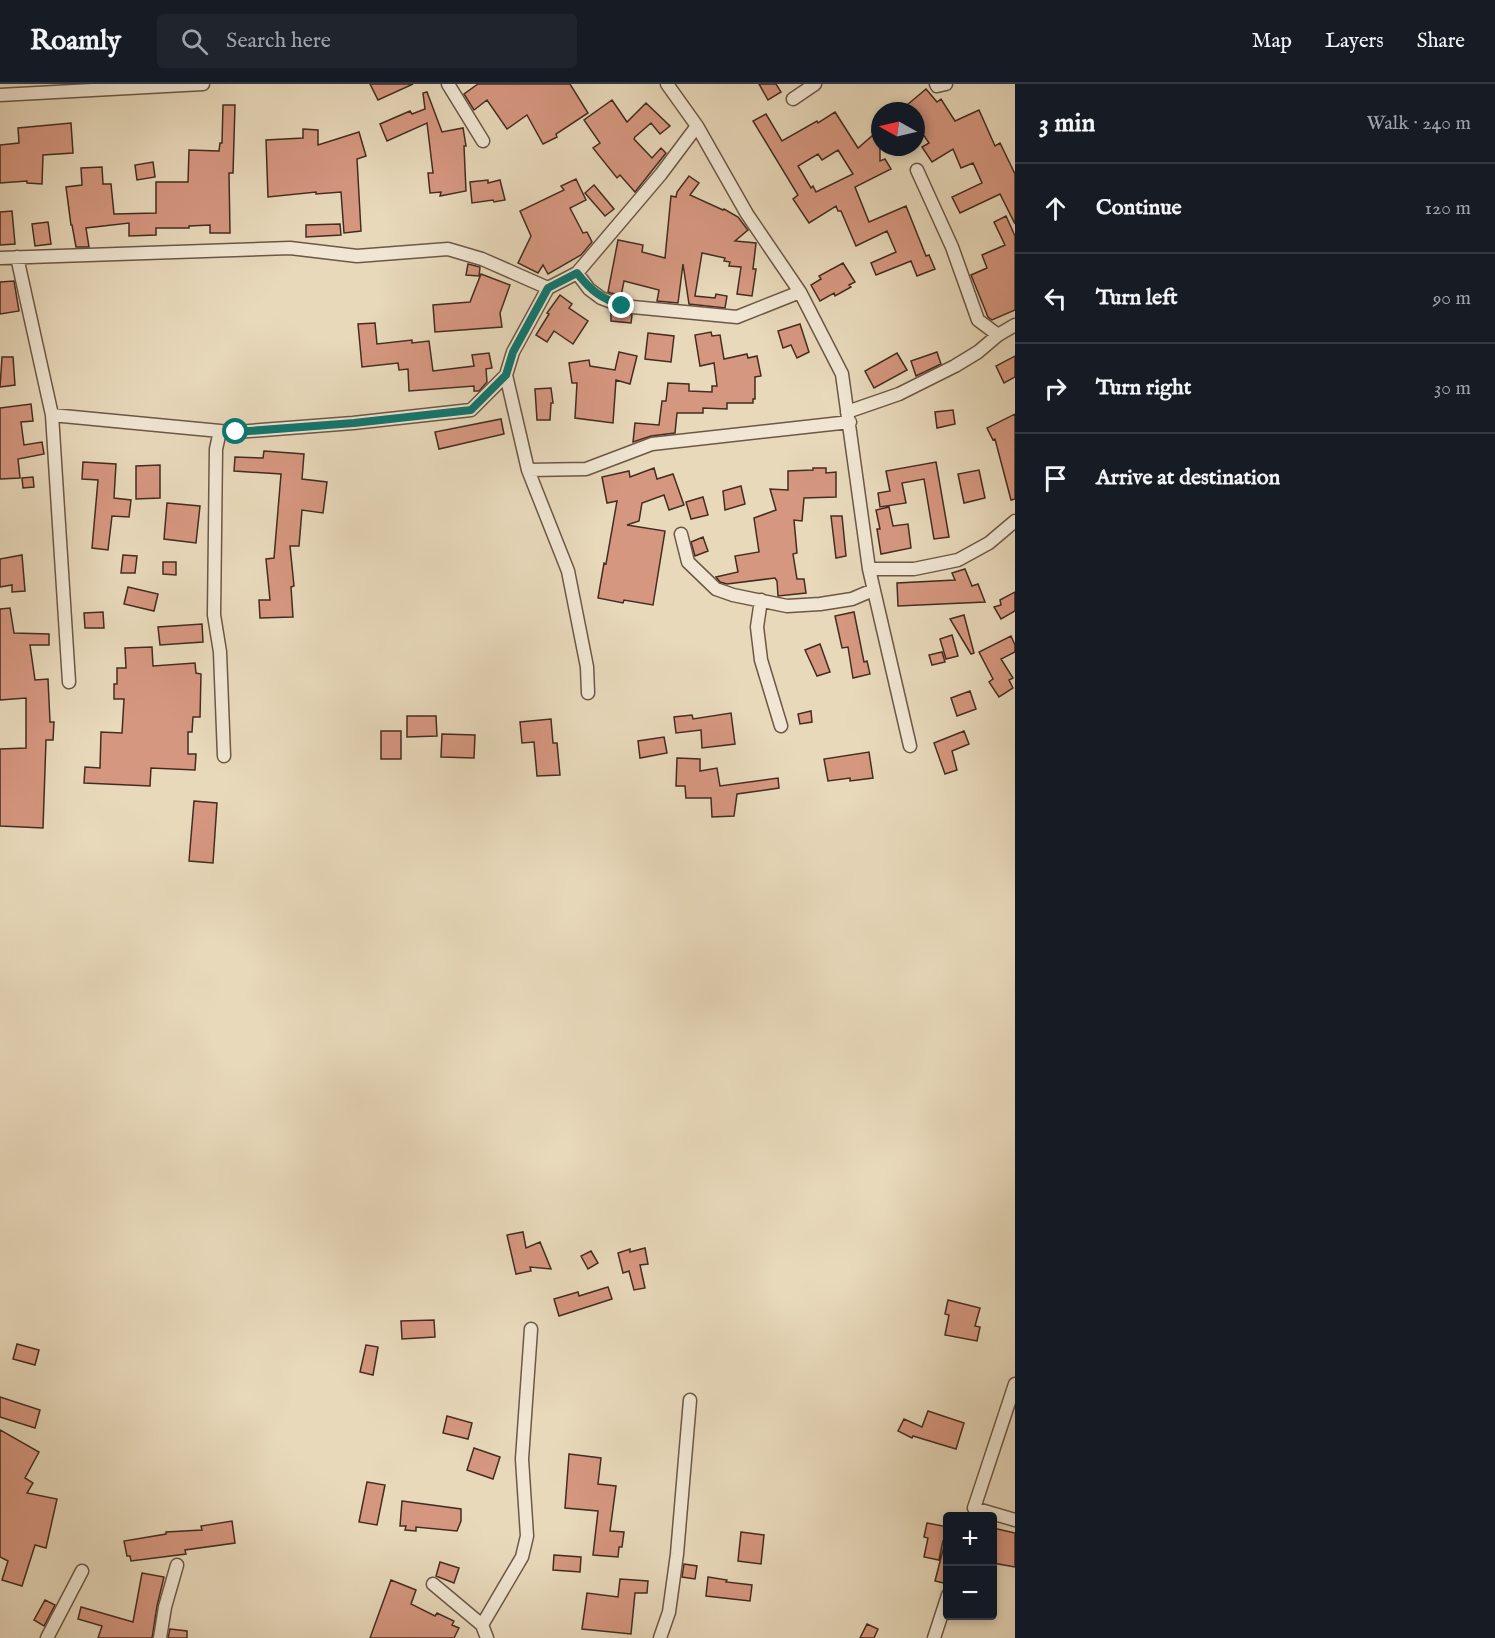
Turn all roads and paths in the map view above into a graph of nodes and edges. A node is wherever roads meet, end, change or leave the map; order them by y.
1 (203, 84) edge
2 (448, 84) edge
3 (667, 84) edge
4 (815, 84) edge
5 (936, 84) edge
6 (946, 84) edge
7 (0, 95) edge
8 (793, 99) dead end
9 (697, 126) junction
10 (483, 141) dead end
11 (917, 170) dead end
12 (17, 257) junction
13 (0, 258) edge
14 (577, 273) junction
15 (548, 288) junction
16 (800, 292) junction
17 (1015, 325) edge
18 (998, 335) junction
19 (506, 375) junction
20 (52, 415) junction
21 (848, 417) junction
22 (220, 431) junction
23 (528, 470) junction
24 (1014, 525) edge
25 (681, 534) dead end
26 (869, 569) junction
27 (873, 590) junction
28 (761, 600) junction
29 (69, 682) dead end
30 (588, 693) dead end
31 (781, 726) dead end
32 (910, 746) dead end
33 (224, 756) dead end
34 (531, 1329) dead end
35 (1015, 1384) edge
36 (690, 1400) dead end
37 (973, 1512) edge
38 (997, 1517) edge
39 (1015, 1520) edge
40 (177, 1565) dead end
41 (82, 1571) dead end
42 (433, 1584) dead end
43 (943, 1610) edge
44 (482, 1625) junction
45 (47, 1638) edge
46 (160, 1638) edge
47 (487, 1638) edge
48 (660, 1638) edge
49 (934, 1638) edge

1 - 7 street
2 - 10 street
3 - 9 street
4 - 8 street
5 - 6 street
9 - 14 street
9 - 16 street
11 - 18 street
12 - 13 street
12 - 15 street
12 - 20 street
14 - 15 street
14 - 16 street
15 - 19 street
16 - 21 street
17 - 18 street
18 - 21 street
19 - 22 street
19 - 23 street
20 - 22 street
20 - 29 street
21 - 23 street
21 - 26 street
22 - 33 street
23 - 30 street
24 - 26 street
25 - 28 street
26 - 27 street
27 - 28 street
27 - 32 street
28 - 31 street
34 - 44 street
35 - 37 street
36 - 48 street
38 - 39 street
40 - 46 street
41 - 45 street
42 - 44 street
43 - 49 street
44 - 47 street

